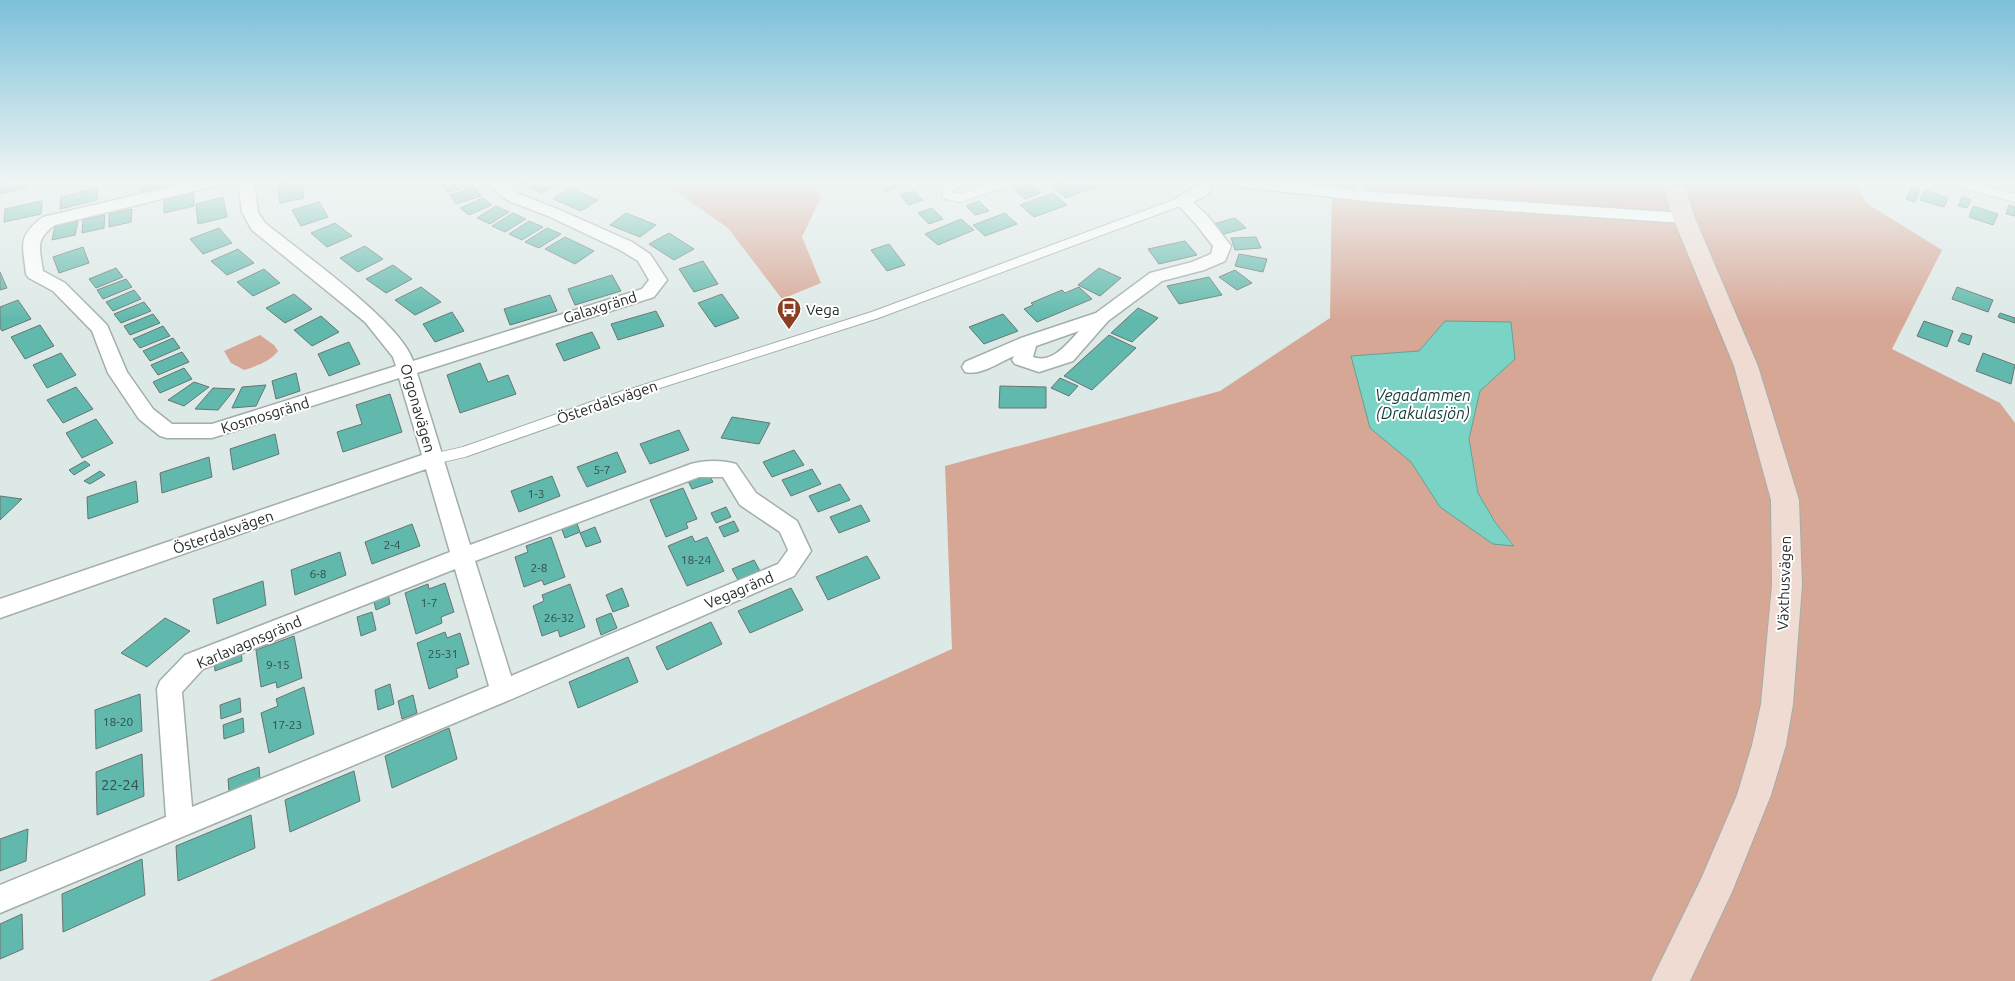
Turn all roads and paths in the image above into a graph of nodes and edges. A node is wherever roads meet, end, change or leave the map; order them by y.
1 (40, 228) edge
2 (260, 228) edge
3 (586, 228) edge
4 (1110, 228) edge
5 (1209, 228) edge
6 (1688, 228) edge
7 (1102, 317) junction
8 (1028, 342) junction
9 (972, 367) dead end
10 (408, 368) junction
11 (433, 459) junction
12 (463, 556) junction
13 (0, 609) edge
14 (503, 691) junction
15 (180, 824) junction
16 (0, 899) edge
17 (1670, 981) edge

1 - 10 street, Kosmosgränd
2 - 10 street, Orgonavägen
3 - 10 street, Galaxgränd
4 - 11 lane, Österdalsvägen
5 - 7 street
6 - 17 street, Växthusvägen
7 - 8 street
7 - 8 street
8 - 9 street
10 - 11 street, Orgonavägen
11 - 12 street, Orgonavägen
11 - 13 street, Österdalsvägen
12 - 14 street, Orgonavägen
12 - 14 street, Vegagränd
12 - 15 street, Karlavagnsgränd
14 - 15 street
15 - 16 street

